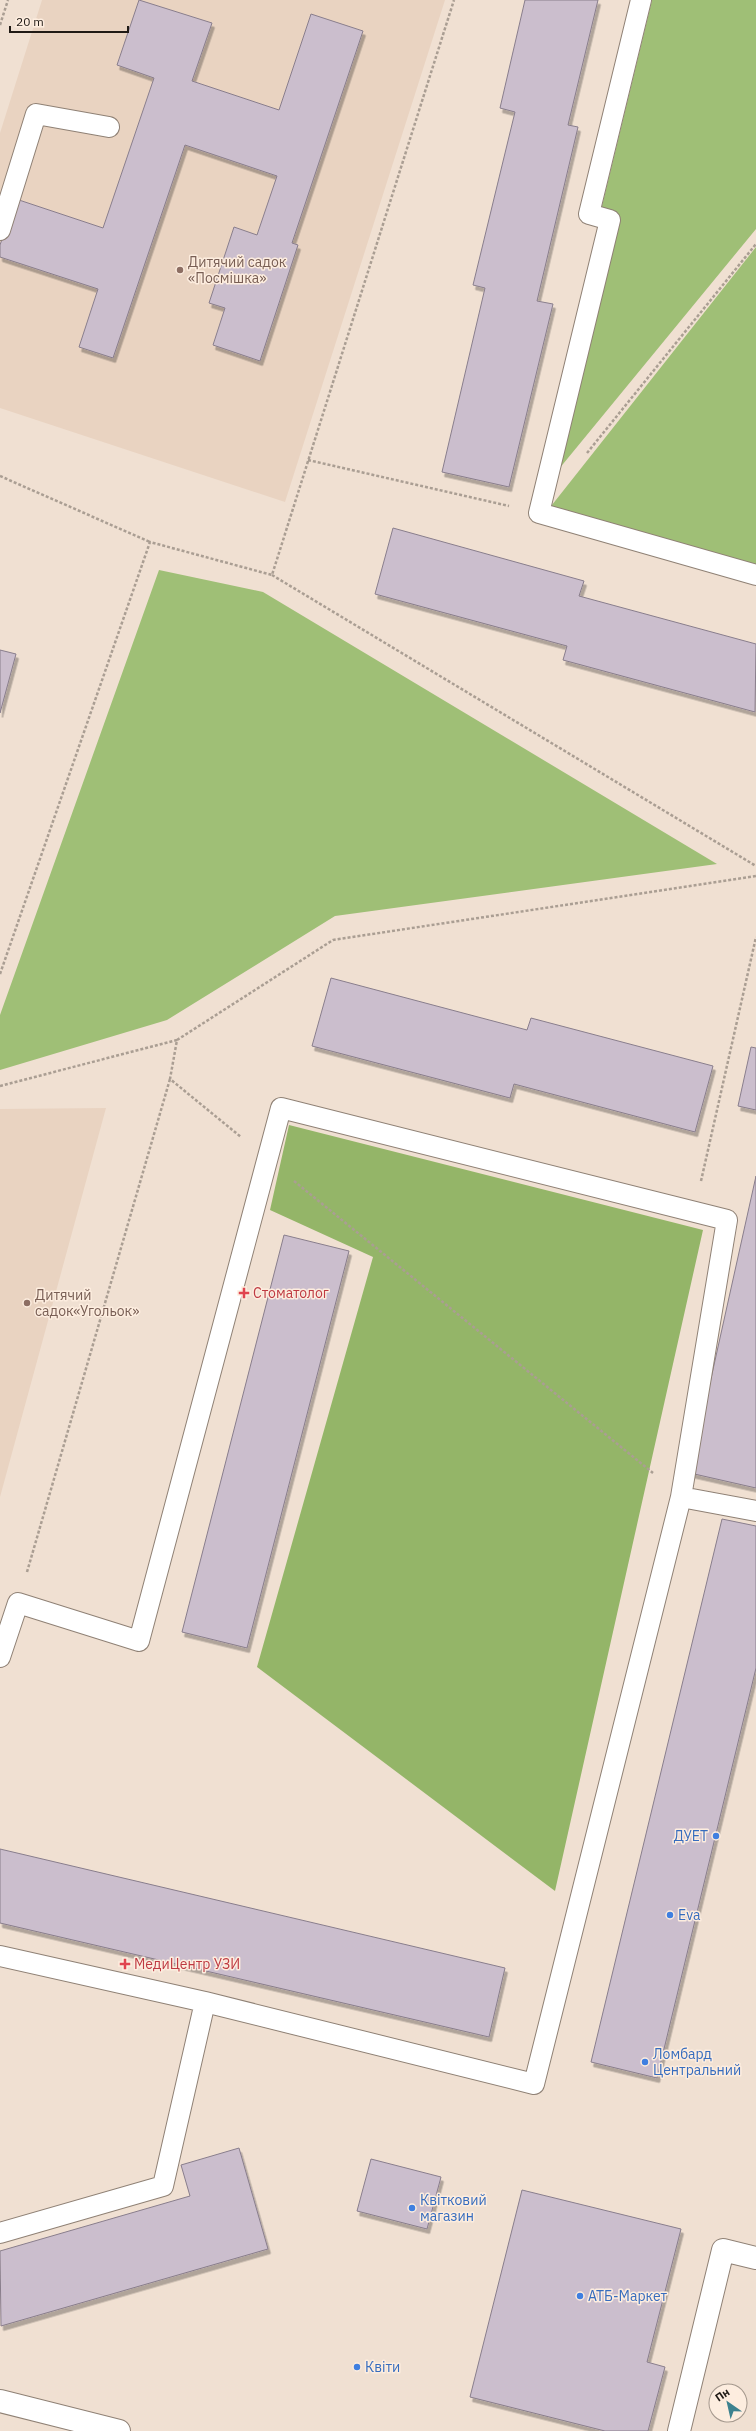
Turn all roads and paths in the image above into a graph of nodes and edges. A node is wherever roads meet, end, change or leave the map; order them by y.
1 (8, 0) edge
2 (454, 0) edge
3 (641, 0) edge
4 (0, 25) edge
5 (109, 127) dead end
6 (0, 230) edge
7 (756, 244) edge
8 (583, 458) dead end
9 (308, 460) junction
10 (0, 476) edge
11 (539, 513) junction
12 (150, 542) junction
13 (756, 575) edge
14 (272, 576) junction
15 (756, 866) edge
16 (756, 876) edge
17 (756, 937) edge
18 (0, 974) edge
19 (178, 1040) junction
20 (170, 1079) junction
21 (0, 1086) edge
22 (268, 1159) junction
23 (694, 1212) junction
24 (681, 1496) junction
25 (756, 1511) edge
26 (18, 1603) junction
27 (3, 1638) edge
28 (0, 1657) edge
29 (0, 1956) edge
30 (205, 2002) junction
31 (0, 2233) edge
32 (756, 2258) edge
33 (0, 2402) edge
34 (119, 2431) edge
35 (679, 2431) edge

1 - 4 path
2 - 9 path
3 - 11 lane
5 - 6 lane
7 - 8 path
9 - 11 path
9 - 14 path
10 - 12 path
11 - 13 lane
12 - 14 path
12 - 18 path
14 - 15 path
16 - 19 path
17 - 23 path
19 - 20 path
19 - 21 path
20 - 22 path
20 - 26 path
22 - 23 lane
22 - 24 path
22 - 26 lane
23 - 24 lane
24 - 25 lane
24 - 30 lane
26 - 27 lane
27 - 28 lane
29 - 30 lane
30 - 31 lane
32 - 35 street
33 - 34 street

